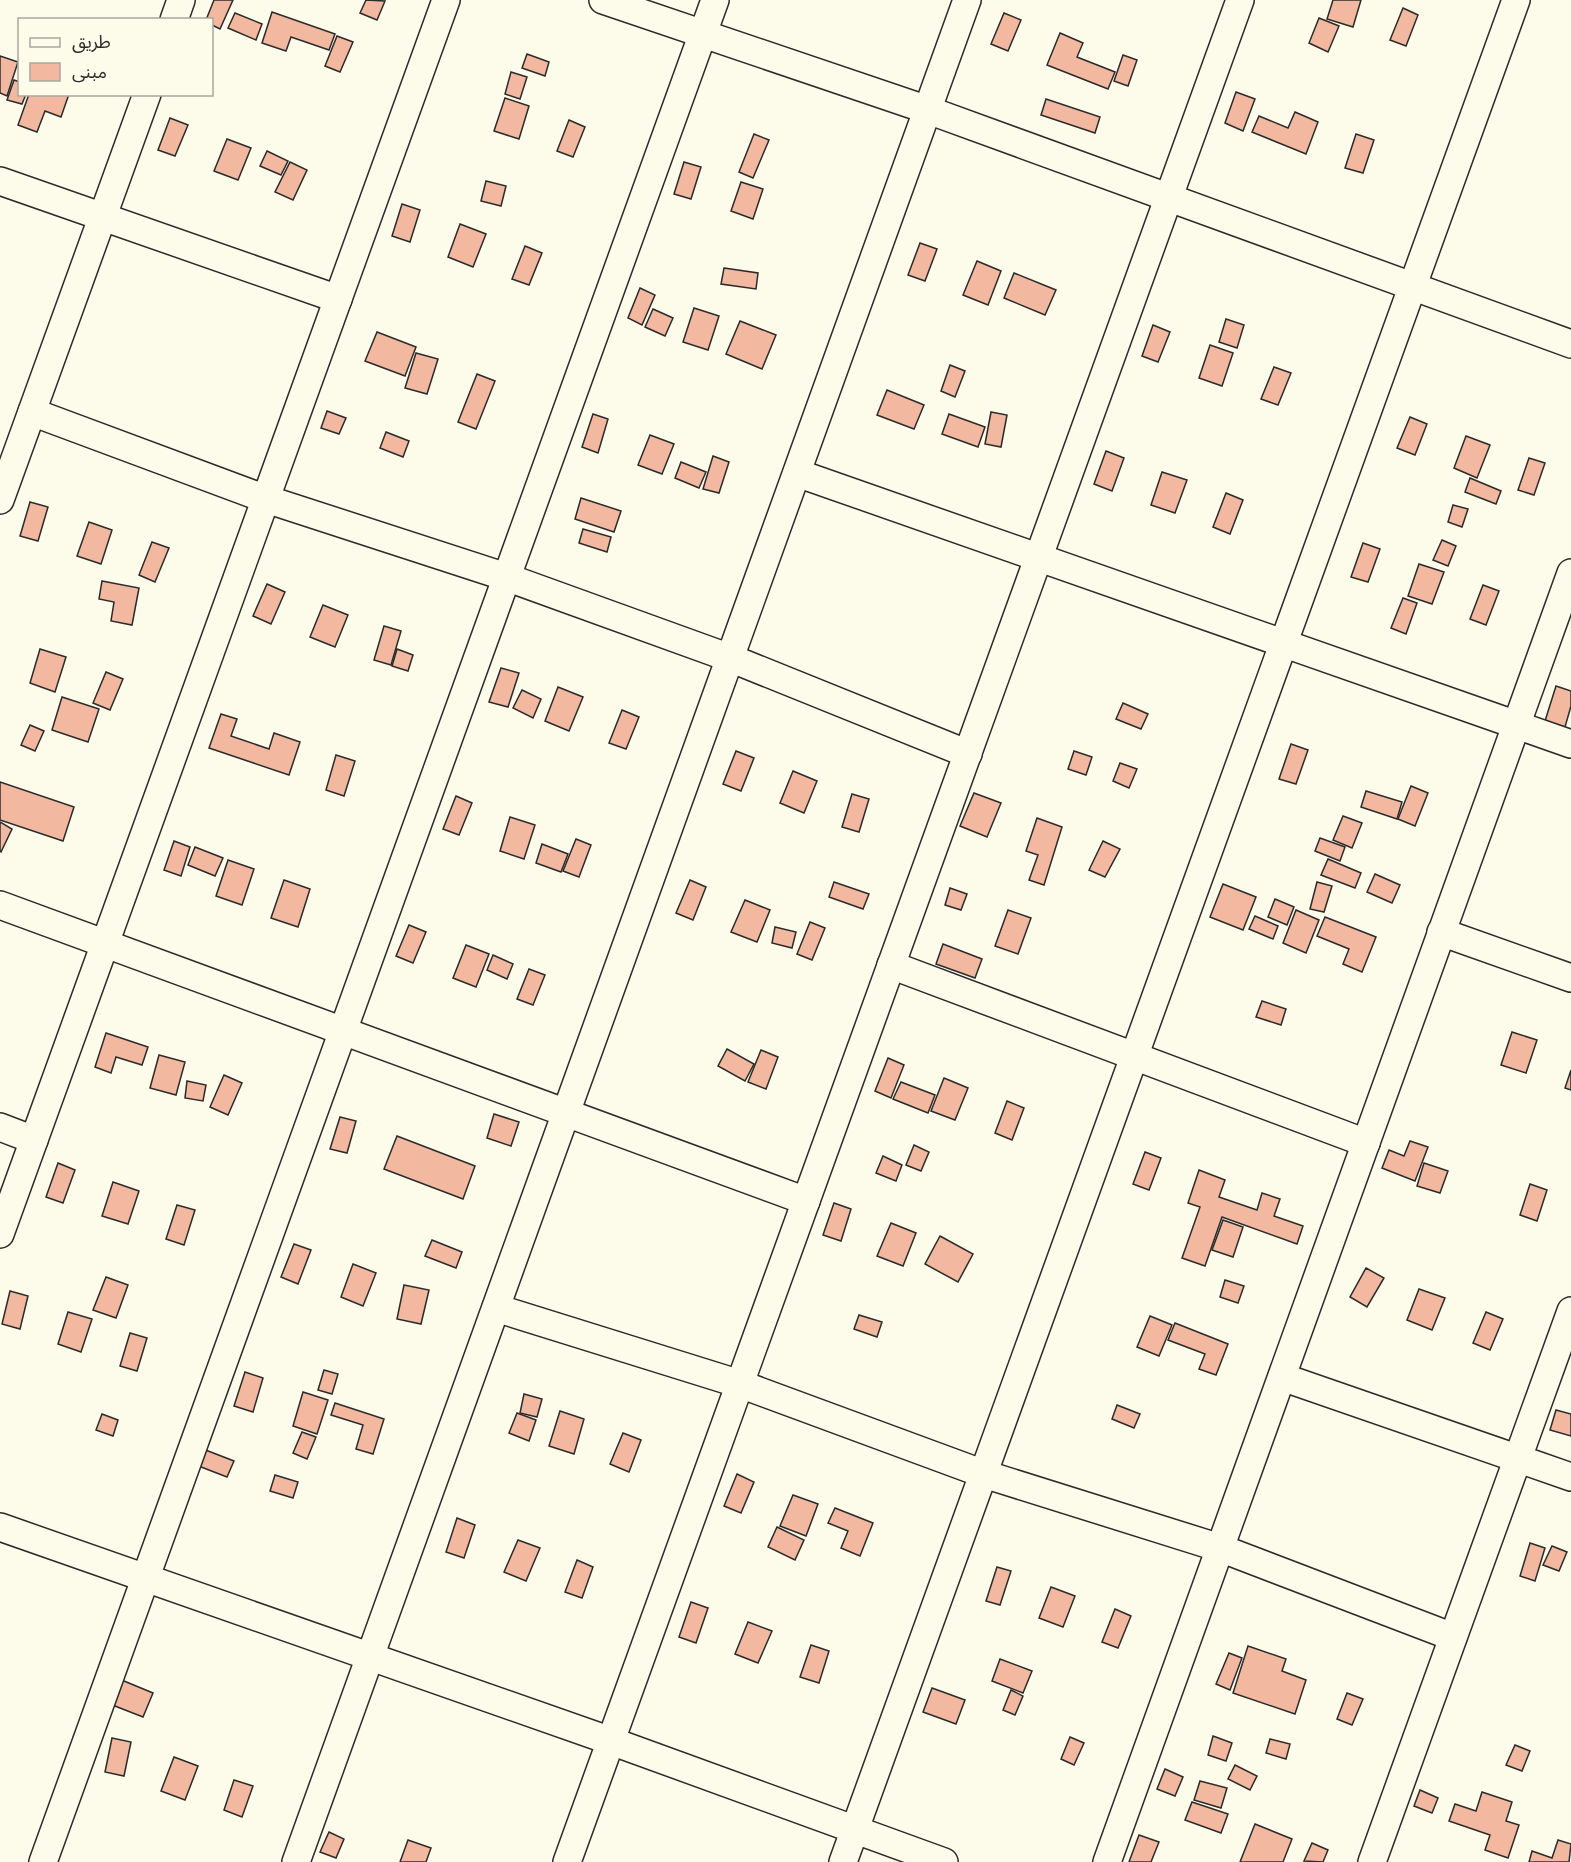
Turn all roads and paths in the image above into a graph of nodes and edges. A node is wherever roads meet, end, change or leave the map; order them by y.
1 (181, 0) edge
2 (446, 0) edge
3 (603, 0) edge
4 (715, 0) edge
5 (967, 0) edge
6 (1240, 0) edge
7 (1516, 0) edge
8 (175, 18) edge
9 (702, 34) junction
10 (146, 96) edge
11 (928, 110) junction
12 (0, 182) edge
13 (1168, 197) junction
14 (103, 216) junction
15 (1413, 286) junction
16 (338, 299) junction
17 (1571, 344) edge
18 (32, 412) junction
19 (797, 473) junction
20 (266, 499) junction
21 (0, 500) edge
22 (1038, 557) junction
23 (1571, 573) edge
24 (506, 577) junction
25 (1284, 643) junction
26 (730, 657) junction
27 (1516, 724) junction
28 (1571, 744) edge
29 (968, 754) junction
30 (0, 905) edge
31 (1442, 932) junction
32 (106, 944) junction
33 (891, 965) junction
34 (1571, 978) edge
35 (343, 1031) junction
36 (1135, 1055) junction
37 (566, 1113) junction
38 (0, 1127) edge
39 (34, 1140) junction
40 (1366, 1143) junction
41 (806, 1201) junction
42 (0, 1234) edge
43 (496, 1308) junction
44 (1571, 1311) edge
45 (1282, 1377) junction
46 (740, 1384) junction
47 (1517, 1460) junction
48 (984, 1474) junction
49 (1571, 1477) edge
50 (0, 1527) edge
51 (1220, 1548) junction
52 (145, 1578) junction
53 (1454, 1637) junction
54 (370, 1658) junction
55 (611, 1741) junction
56 (855, 1831) junction
57 (43, 1862) edge
58 (296, 1862) edge
59 (567, 1862) edge
60 (843, 1862) edge
61 (944, 1862) edge
62 (1107, 1862) edge
63 (1372, 1862) edge

1 - 8 street
2 - 16 street
3 - 9 street
4 - 9 street
5 - 11 street
6 - 13 street
7 - 15 street
9 - 11 street
9 - 24 street
10 - 14 street
11 - 13 street
11 - 19 street
12 - 14 street
13 - 15 street
13 - 22 street
14 - 16 street
14 - 18 street
15 - 17 street
15 - 25 street
16 - 20 street
18 - 20 street
18 - 21 street
19 - 22 street
19 - 26 street
20 - 24 street
20 - 32 street
22 - 25 street
22 - 29 street
23 - 27 street
24 - 26 street
24 - 35 street
25 - 27 street
25 - 36 street
26 - 29 street
26 - 37 street
27 - 28 street
27 - 31 street
29 - 33 street
30 - 32 street
31 - 34 street
31 - 40 street
32 - 35 street
32 - 39 street
33 - 36 street
33 - 41 street
35 - 37 street
35 - 52 street
36 - 40 street
36 - 48 street
37 - 41 street
37 - 43 street
38 - 39 street
39 - 42 street
40 - 45 street
41 - 46 street
43 - 46 street
43 - 54 street
44 - 47 street
45 - 47 street
45 - 51 street
46 - 48 street
46 - 55 street
47 - 49 street
47 - 53 street
48 - 51 street
48 - 56 street
50 - 52 street
51 - 53 street
51 - 62 street
52 - 54 street
52 - 57 street
53 - 63 street
54 - 55 street
54 - 58 street
55 - 56 street
55 - 59 street
56 - 60 street
56 - 61 street

